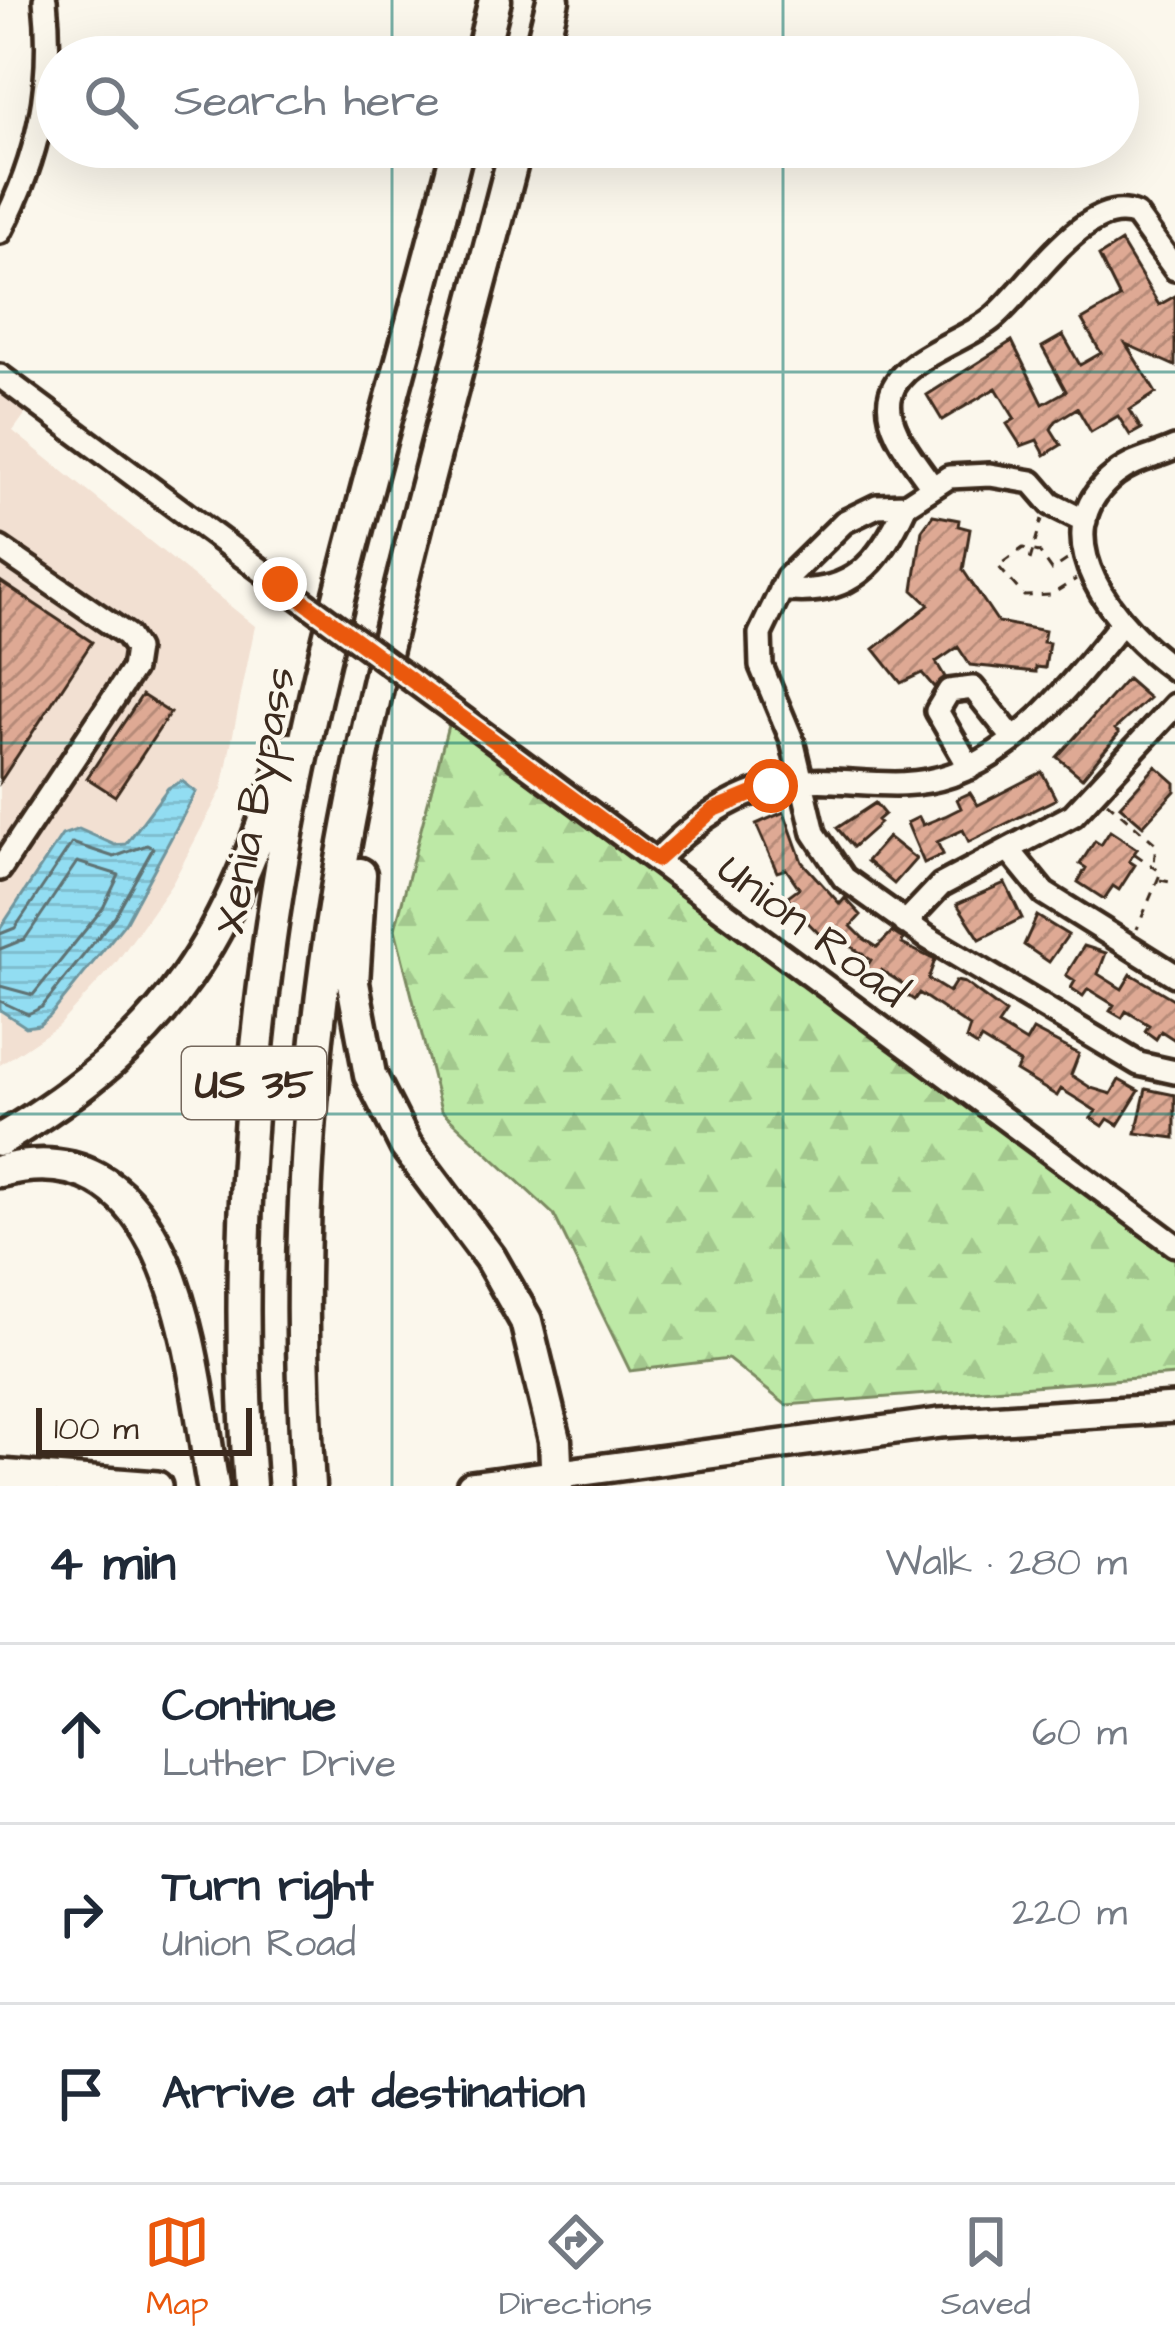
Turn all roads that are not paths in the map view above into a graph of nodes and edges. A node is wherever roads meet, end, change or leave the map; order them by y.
1 (45, 0) edge
2 (495, 0) edge
3 (553, 0) edge
4 (46, 36) edge
5 (486, 36) edge
6 (544, 36) edge
7 (36, 148) edge
8 (453, 168) edge
9 (511, 168) edge
10 (0, 232) edge
11 (1175, 268) edge
12 (0, 376) edge
13 (1175, 448) edge
14 (931, 485) junction
15 (905, 505) junction
16 (1085, 520) junction
17 (0, 548) edge
18 (781, 589) junction
19 (1120, 625) junction
20 (1175, 670) edge
21 (320, 686) junction
22 (1175, 705) edge
23 (367, 737) junction
24 (1013, 739) junction
25 (970, 768) junction
26 (802, 781) junction
27 (1009, 850) junction
28 (657, 860) junction
29 (0, 869) edge
30 (905, 923) junction
31 (1175, 974) edge
32 (1175, 1072) edge
33 (0, 1141) edge
34 (0, 1171) edge
35 (1175, 1245) edge
36 (1175, 1408) edge
37 (0, 1474) edge
38 (558, 1482) edge
39 (157, 1486) edge
40 (213, 1486) edge
41 (250, 1486) edge
42 (309, 1486) edge
43 (471, 1486) edge

1 - 4 street
2 - 5 highway
3 - 6 highway
7 - 10 street
8 - 21 highway, Xenia Bypass / US 35
9 - 23 highway, US 35
11 - 14 street
12 - 28 street, Union Road, bridge
13 - 16 street
14 - 15 street
14 - 16 street
15 - 18 street
15 - 18 street
16 - 19 street
17 - 29 street
18 - 26 street
19 - 20 street
19 - 24 street
21 - 33 highway
21 - 41 highway, Xenia Bypass / US 35
22 - 27 street
23 - 38 highway
23 - 42 highway, US 35
24 - 25 street
24 - 25 street
25 - 26 street
26 - 28 street
26 - 30 street
27 - 30 street
27 - 31 street
28 - 35 street, Union Road
30 - 32 street
34 - 40 highway
36 - 38 main road
37 - 39 main road
38 - 43 main road

